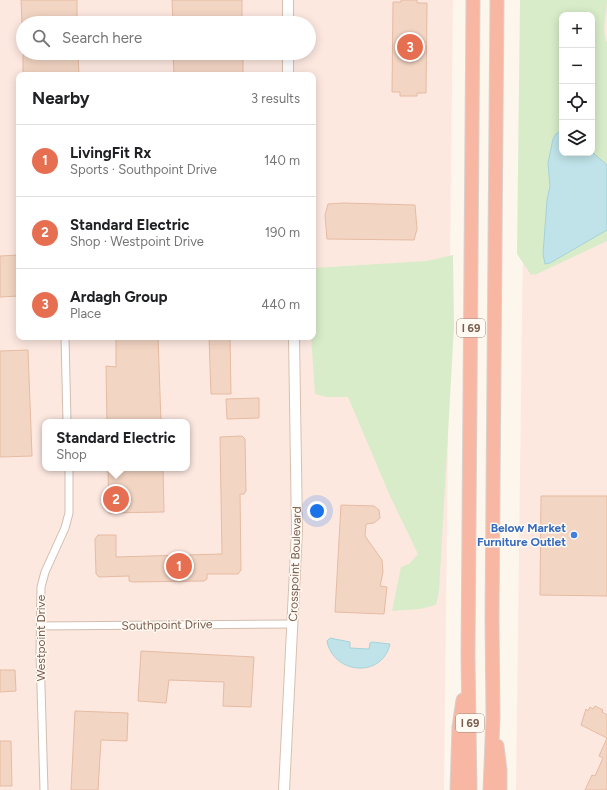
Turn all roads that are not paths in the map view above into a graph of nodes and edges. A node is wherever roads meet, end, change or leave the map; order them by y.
1 (288, 0) edge
2 (473, 0) edge
3 (497, 0) edge
4 (288, 16) edge
5 (288, 60) edge
6 (288, 72) edge
7 (64, 340) edge
8 (294, 340) edge
9 (67, 419) edge
10 (69, 471) edge
11 (293, 624) junction
12 (40, 626) junction
13 (468, 656) junction
14 (493, 717) junction
15 (44, 790) edge
16 (284, 790) edge
17 (457, 790) edge
18 (470, 790) edge
19 (490, 790) edge
20 (500, 790) edge

1 - 4 street
2 - 13 highway, I 69
3 - 14 highway, I 69
5 - 6 street
7 - 9 street
8 - 11 street, Crosspoint Boulevard
10 - 12 street, Westpoint Drive
11 - 12 street, Southpoint Drive
11 - 16 street, Crosspoint Boulevard
12 - 15 street, Westpoint Drive
13 - 17 highway
13 - 18 highway, I 69
14 - 19 highway, I 69
14 - 20 highway

